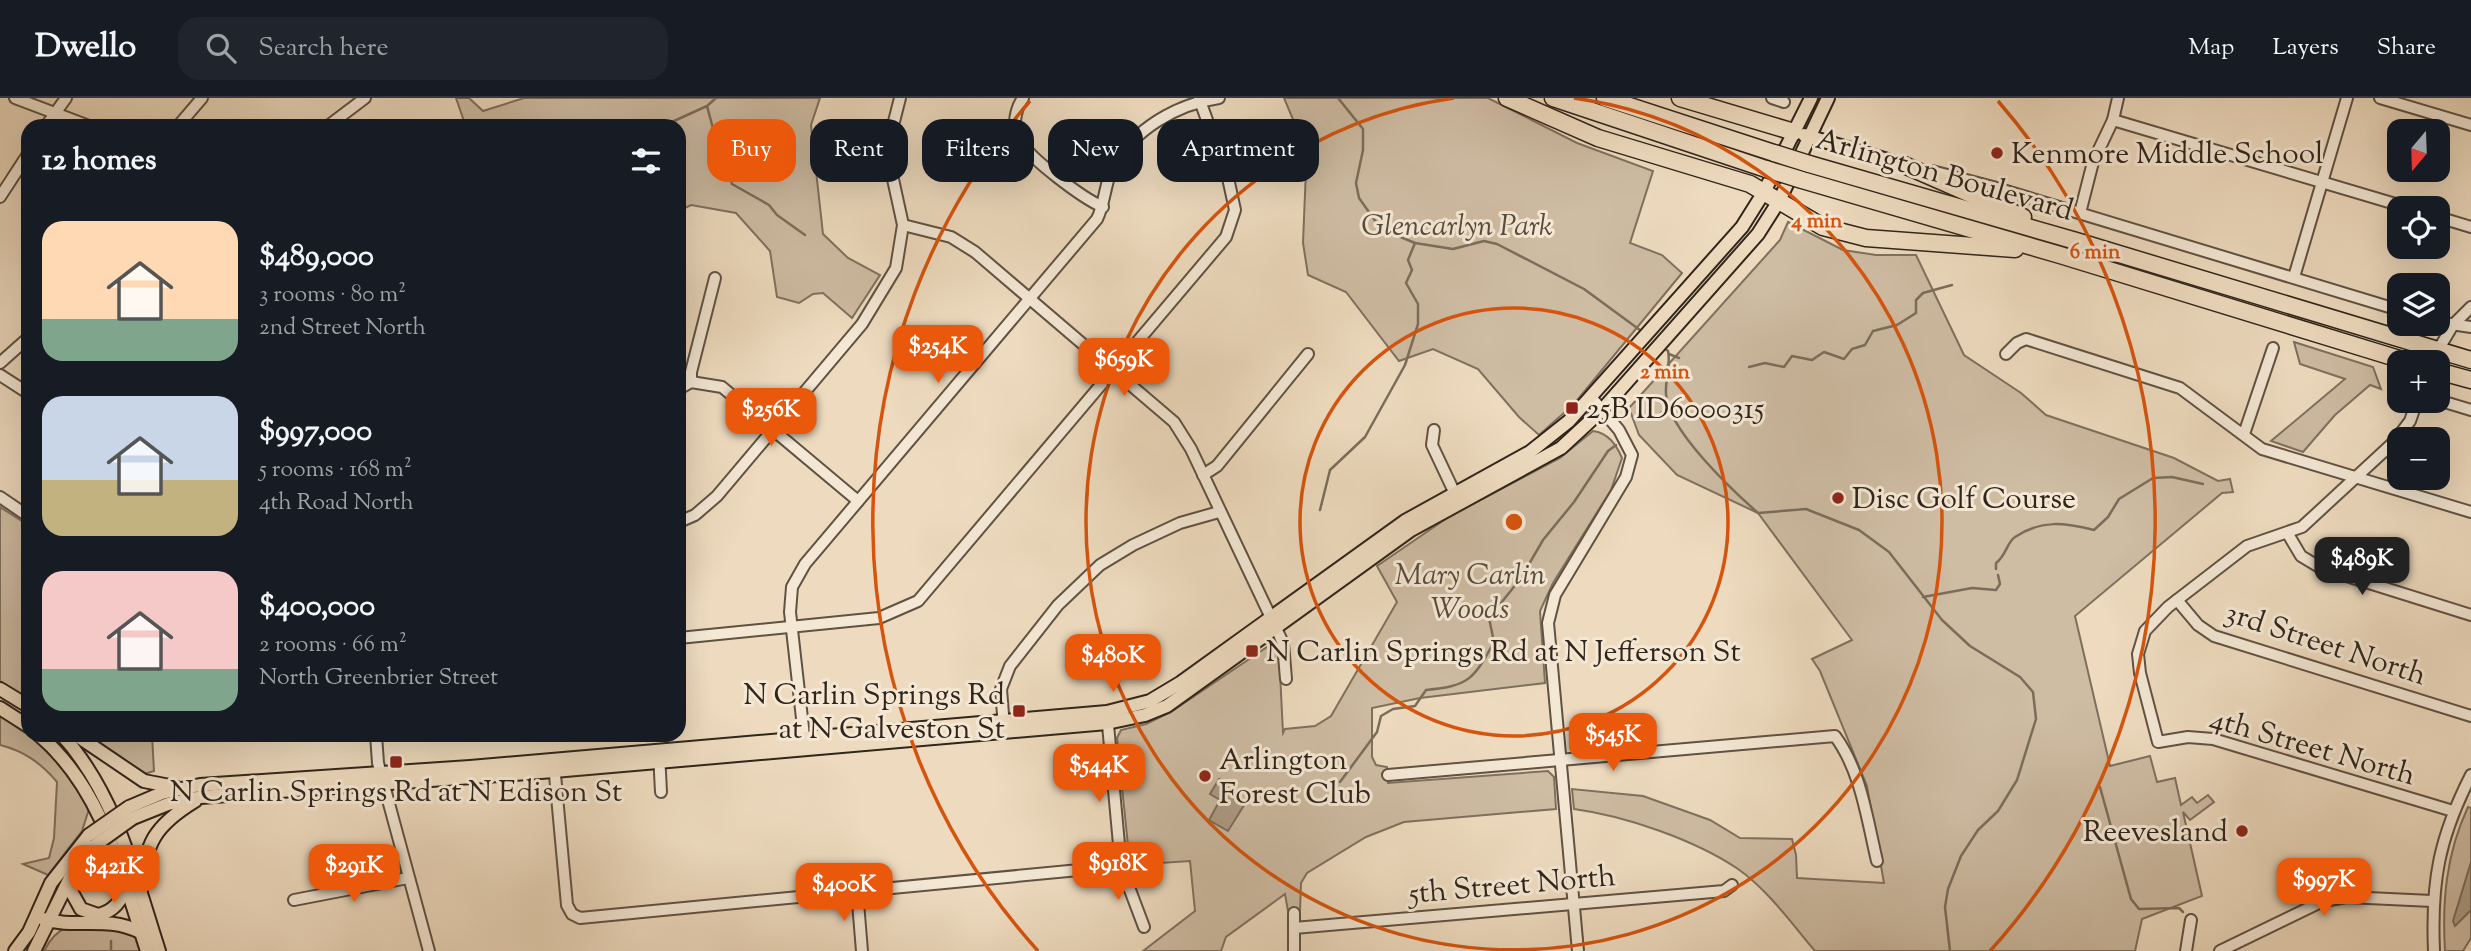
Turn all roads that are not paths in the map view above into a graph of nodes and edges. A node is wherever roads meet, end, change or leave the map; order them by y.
1 (15, 98) edge
2 (65, 98) edge
3 (202, 98) edge
4 (365, 98) edge
5 (900, 98) edge
6 (1023, 98) edge
7 (1219, 98) edge
8 (1507, 98) edge
9 (1553, 98) edge
10 (1605, 98) edge
11 (1680, 98) edge
12 (1772, 98) edge
13 (1811, 98) edge
14 (1828, 98) edge
15 (2119, 98) edge
16 (2347, 98) edge
17 (2380, 98) edge
18 (1200, 99) edge
19 (1784, 102) dead end
20 (55, 113) junction
21 (51, 119) edge
22 (71, 119) edge
23 (184, 119) edge
24 (337, 119) edge
25 (2113, 120) junction
26 (2471, 125) edge
27 (1802, 135) junction
28 (21, 165) edge
29 (1904, 165) junction
30 (2321, 181) junction
31 (1764, 192) junction
32 (0, 197) edge
33 (1779, 201) junction
34 (2387, 201) edge
35 (1103, 207) junction
36 (2080, 213) junction
37 (2450, 221) edge
38 (903, 225) junction
39 (2471, 227) edge
40 (2077, 240) junction
41 (2060, 255) junction
42 (2294, 277) junction
43 (715, 278) dead end
44 (1032, 300) junction
45 (2387, 306) edge
46 (2471, 307) edge
47 (2452, 324) junction
48 (2471, 327) edge
49 (21, 344) edge
50 (2273, 348) dead end
51 (2416, 350) edge
52 (2437, 350) edge
53 (1308, 354) dead end
54 (2006, 354) dead end
55 (2387, 355) edge
56 (2450, 358) edge
57 (2471, 360) edge
58 (0, 363) edge
59 (1114, 370) junction
60 (0, 374) edge
61 (2450, 374) edge
62 (2471, 380) edge
63 (691, 382) junction
64 (686, 385) edge
65 (21, 388) edge
66 (1591, 397) junction
67 (2450, 404) edge
68 (1602, 410) junction
69 (2471, 410) edge
70 (2413, 413) edge
71 (773, 429) junction
72 (1434, 430) dead end
73 (2244, 434) junction
74 (1203, 475) junction
75 (2355, 478) junction
76 (0, 497) edge
77 (1457, 497) junction
78 (858, 501) junction
79 (21, 511) edge
80 (1219, 512) junction
81 (2471, 512) edge
82 (686, 519) edge
83 (2288, 534) junction
84 (2177, 600) junction
85 (2471, 615) edge
86 (1272, 623) junction
87 (793, 629) junction
88 (686, 637) edge
89 (1286, 679) dead end
90 (0, 689) edge
91 (21, 702) edge
92 (0, 708) edge
93 (2471, 716) edge
94 (1107, 718) junction
95 (21, 722) edge
96 (1004, 727) junction
97 (45, 742) edge
98 (67, 742) edge
99 (86, 742) edge
100 (377, 742) edge
101 (804, 744) junction
102 (660, 756) junction
103 (1560, 762) junction
104 (554, 765) junction
105 (1388, 775) dead end
106 (2471, 775) edge
107 (383, 778) junction
108 (182, 788) junction
109 (661, 792) dead end
110 (201, 797) junction
111 (2453, 811) junction
112 (131, 812) junction
113 (92, 841) junction
114 (1877, 861) dead end
115 (1121, 866) junction
116 (121, 874) junction
117 (70, 878) junction
118 (408, 878) junction
119 (1732, 885) dead end
120 (857, 891) junction
121 (141, 894) junction
122 (294, 900) dead end
123 (2432, 901) junction
124 (1572, 903) junction
125 (1294, 913) dead end
126 (36, 917) junction
127 (2191, 920) dead end
128 (49, 921) junction
129 (1144, 927) dead end
130 (1294, 928) junction
131 (140, 932) junction
132 (15, 951) edge
133 (34, 951) edge
134 (147, 951) edge
135 (159, 951) edge
136 (429, 951) edge
137 (862, 951) edge
138 (1294, 951) edge
139 (1578, 951) edge
140 (2186, 951) edge
141 (2220, 951) edge
142 (2434, 951) edge

1 - 20 street
2 - 20 street
3 - 23 street
4 - 24 street
5 - 38 street
6 - 35 street
7 - 18 street
8 - 31 highway
9 - 41 highway, Arlington Boulevard, bridge
10 - 40 highway, Arlington Boulevard, bridge
11 - 27 highway
12 - 19 street
13 - 27 main road
14 - 27 main road
15 - 25 street
16 - 30 street
17 - 26 street
18 - 35 street
18 - 59 street
20 - 21 street
20 - 22 street
25 - 30 street
25 - 36 street
27 - 29 main road
27 - 31 main road
27 - 33 main road
28 - 32 street
29 - 36 street
29 - 40 highway
30 - 34 street
30 - 42 street
31 - 33 highway
31 - 66 main road
33 - 41 highway
33 - 68 main road
35 - 44 street
36 - 42 street
37 - 39 street
38 - 44 street
38 - 71 street
40 - 51 highway, Arlington Boulevard
41 - 55 highway, Arlington Boulevard
42 - 45 street
43 - 63 street
44 - 59 street
44 - 78 street
46 - 47 street
47 - 48 street
47 - 52 street
49 - 58 street
50 - 73 street
53 - 74 street
54 - 73 street
56 - 57 highway, Arlington Boulevard
59 - 74 street
59 - 87 street
60 - 65 street
61 - 62 highway
63 - 64 street
63 - 71 street
66 - 68 street
66 - 77 main road
67 - 69 street
68 - 77 main road
68 - 103 street
70 - 75 street
71 - 78 street
71 - 82 street
72 - 77 street
73 - 75 street
74 - 80 street
75 - 81 street
75 - 83 street
76 - 79 street
77 - 86 main road
78 - 87 street
80 - 86 street
80 - 96 street
83 - 84 street
83 - 85 street
84 - 93 street, 3rd Street North
84 - 111 street, 4th Street North
86 - 89 street
86 - 94 main road
87 - 88 street
87 - 101 street
90 - 91 main road
92 - 95 main road
94 - 96 main road
94 - 115 street
96 - 101 main road
97 - 116 main road
98 - 121 main road
99 - 108 main road
100 - 107 street
101 - 102 main road
102 - 104 main road
102 - 109 street
103 - 105 street
103 - 114 street
103 - 124 street
104 - 107 main road
104 - 120 street
106 - 111 street
107 - 108 main road
107 - 110 main road
107 - 118 street
108 - 112 main road
110 - 112 main road
110 - 121 main road
111 - 123 street
112 - 113 main road, bridge
113 - 117 main road
113 - 126 main road
115 - 120 street
115 - 129 street
116 - 117 main road
116 - 131 main road
117 - 128 main road
118 - 122 street
118 - 136 street
119 - 124 street, 5th Street North
120 - 137 street
121 - 135 main road
123 - 141 street
123 - 142 street
124 - 130 street, 5th Street North
124 - 139 street
125 - 130 street
126 - 128 main road
126 - 132 main road
127 - 140 street
128 - 131 main road
128 - 133 main road
130 - 138 street
131 - 134 main road

